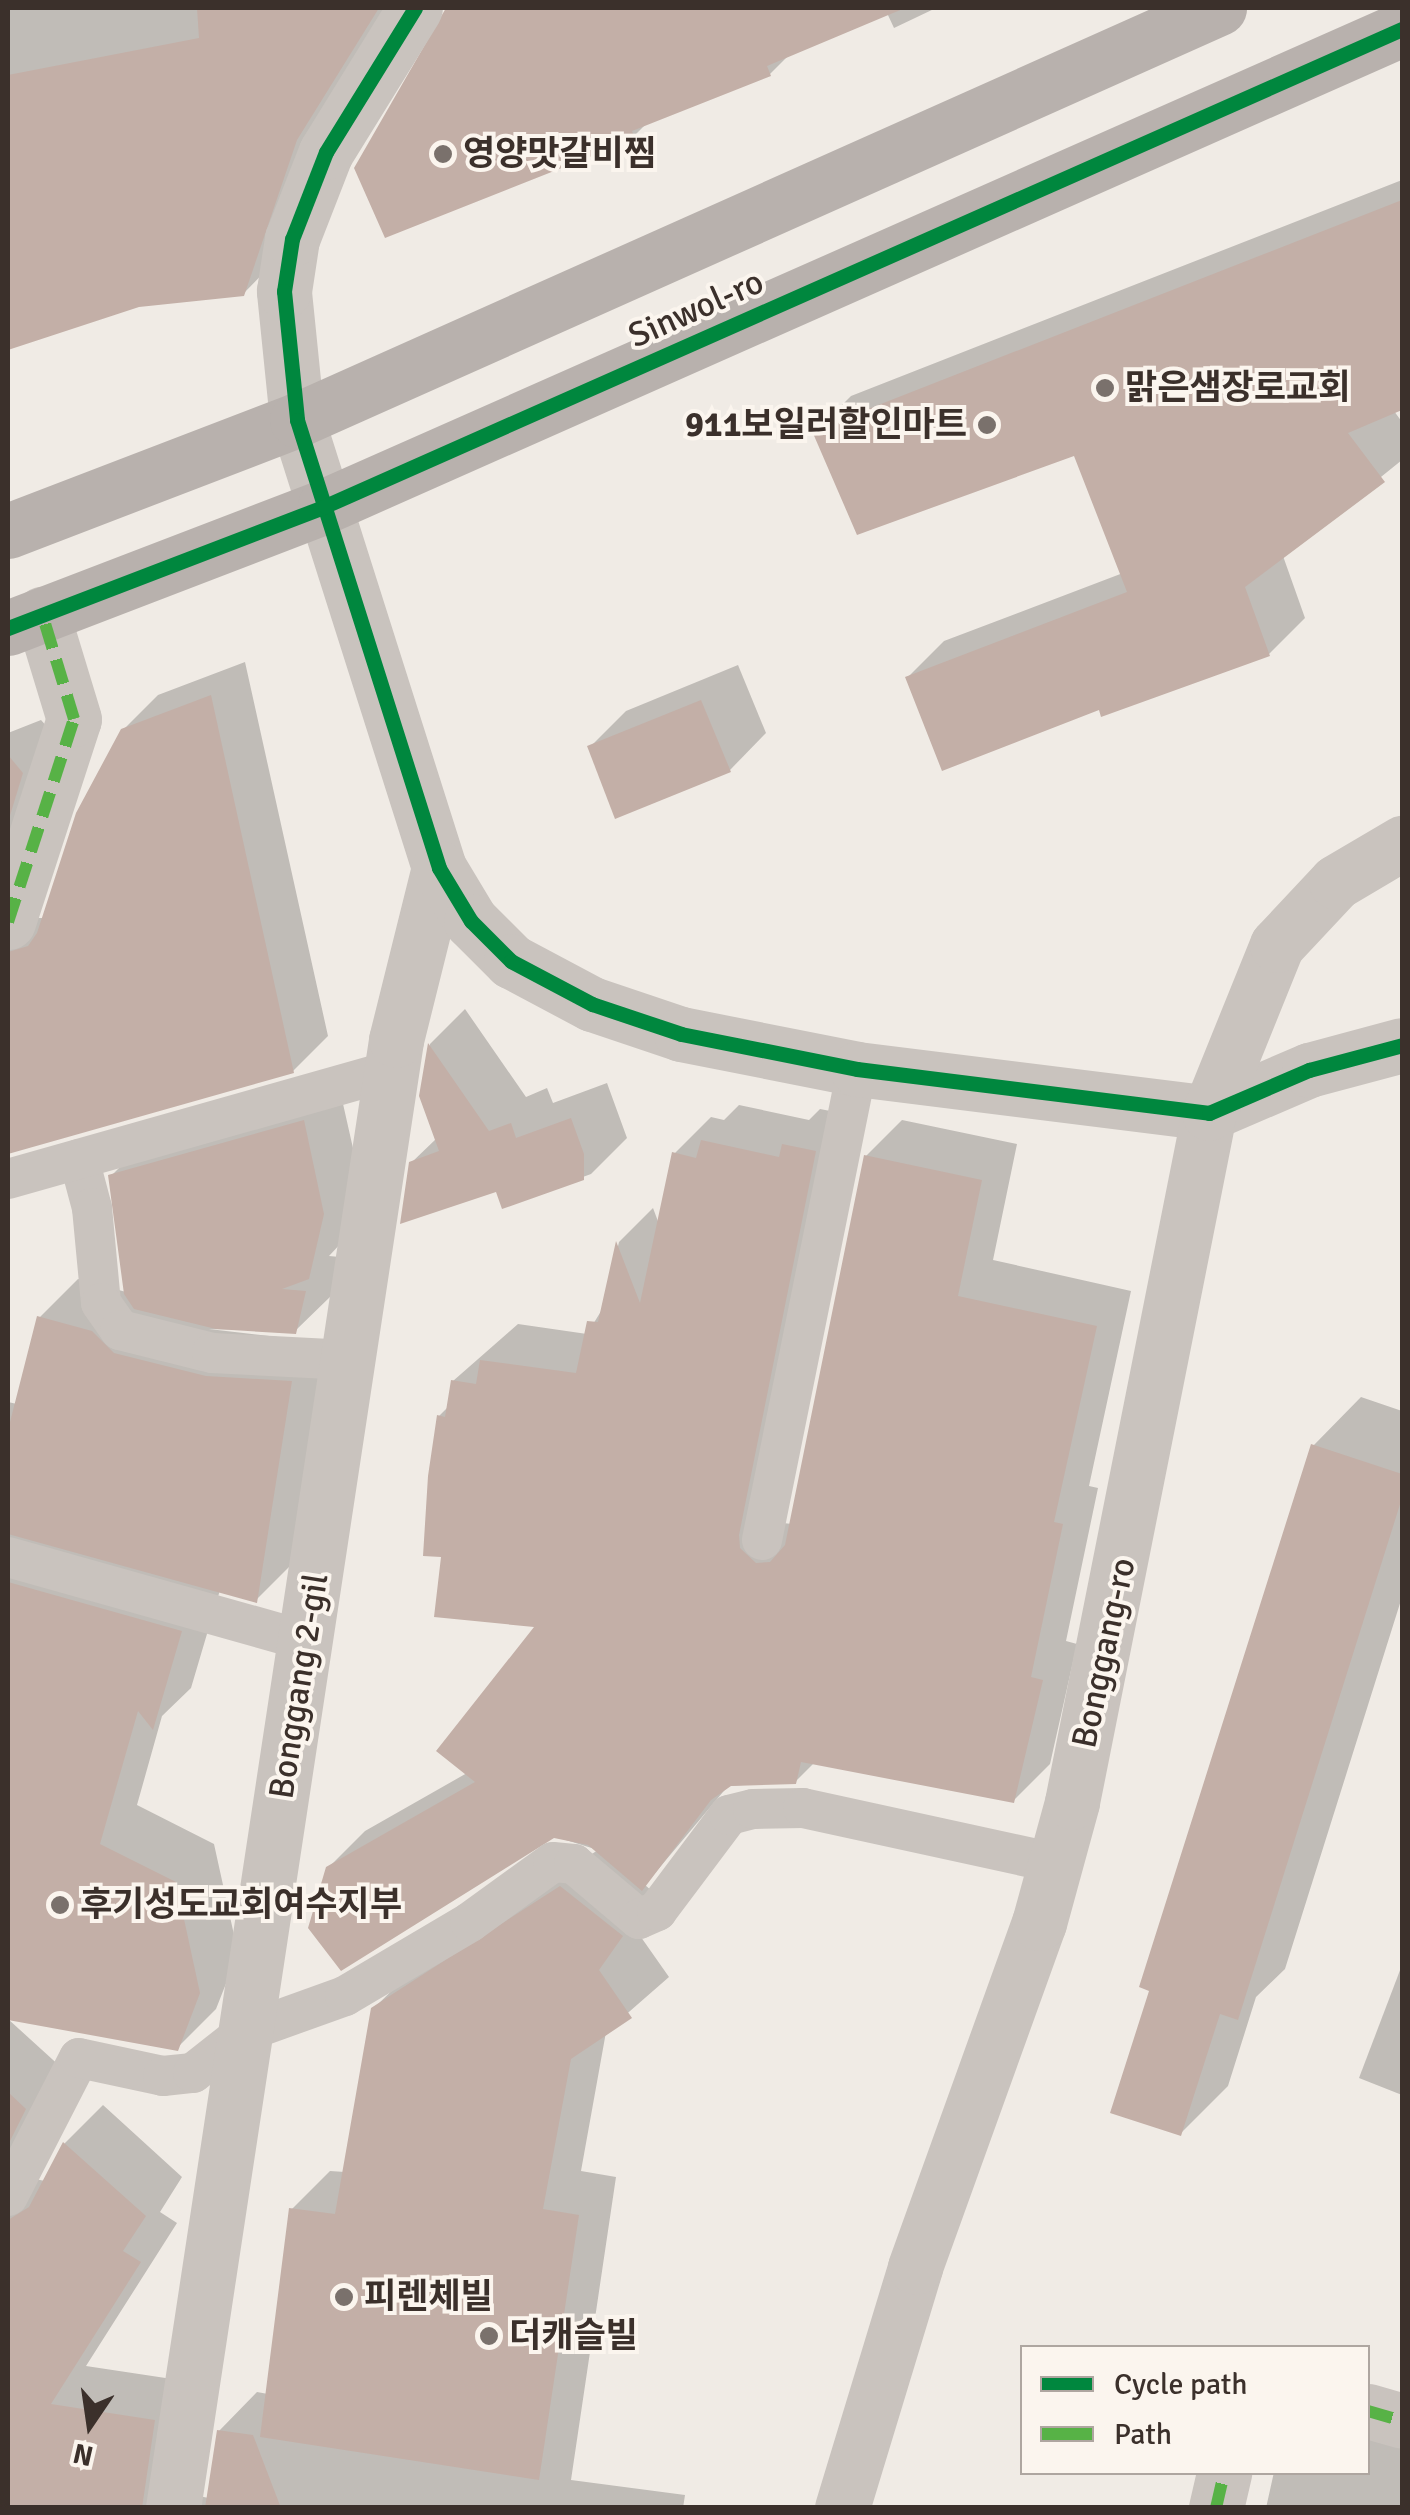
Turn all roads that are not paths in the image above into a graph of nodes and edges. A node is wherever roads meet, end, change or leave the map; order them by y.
1 (414, 8) edge
2 (1219, 8) edge
3 (1402, 30) edge
4 (297, 420) junction
5 (325, 506) junction
6 (8, 530) edge
7 (25, 621) edge
8 (1402, 843) edge
9 (439, 868) junction
10 (8, 922) edge
11 (1402, 1045) edge
12 (858, 1069) junction
13 (392, 1070) junction
14 (1209, 1112) junction
15 (79, 1158) junction
16 (8, 1179) edge
17 (349, 1360) junction
18 (762, 1540) dead end
19 (8, 1557) edge
20 (306, 1641) junction
21 (1054, 1864) junction
22 (245, 2032) junction
23 (8, 2196) edge
24 (1370, 2412) edge
25 (1402, 2421) edge
26 (1223, 2475) edge
27 (173, 2508) edge
28 (842, 2508) edge
29 (1216, 2508) edge

1 - 4 street
2 - 4 main road, Sinwol-ro
3 - 5 main road, Sinwol-ro
4 - 5 street
4 - 6 main road, Sinwol-ro
5 - 7 main road, Sinwol-ro
5 - 9 street
7 - 10 street
8 - 14 street, Bonggang-ro
9 - 12 street
9 - 13 street, Bonggang 2-gil
11 - 14 street
12 - 14 street
12 - 18 lane
13 - 15 lane
13 - 17 street, Bonggang 2-gil
14 - 21 street, Bonggang-ro
15 - 16 lane
15 - 17 lane
17 - 20 street, Bonggang 2-gil
19 - 20 lane
20 - 22 street, Bonggang 2-gil
21 - 22 lane
21 - 28 street, Bonggang-ro
22 - 23 lane
22 - 27 street, Bonggang 2-gil
24 - 25 street
26 - 29 street

